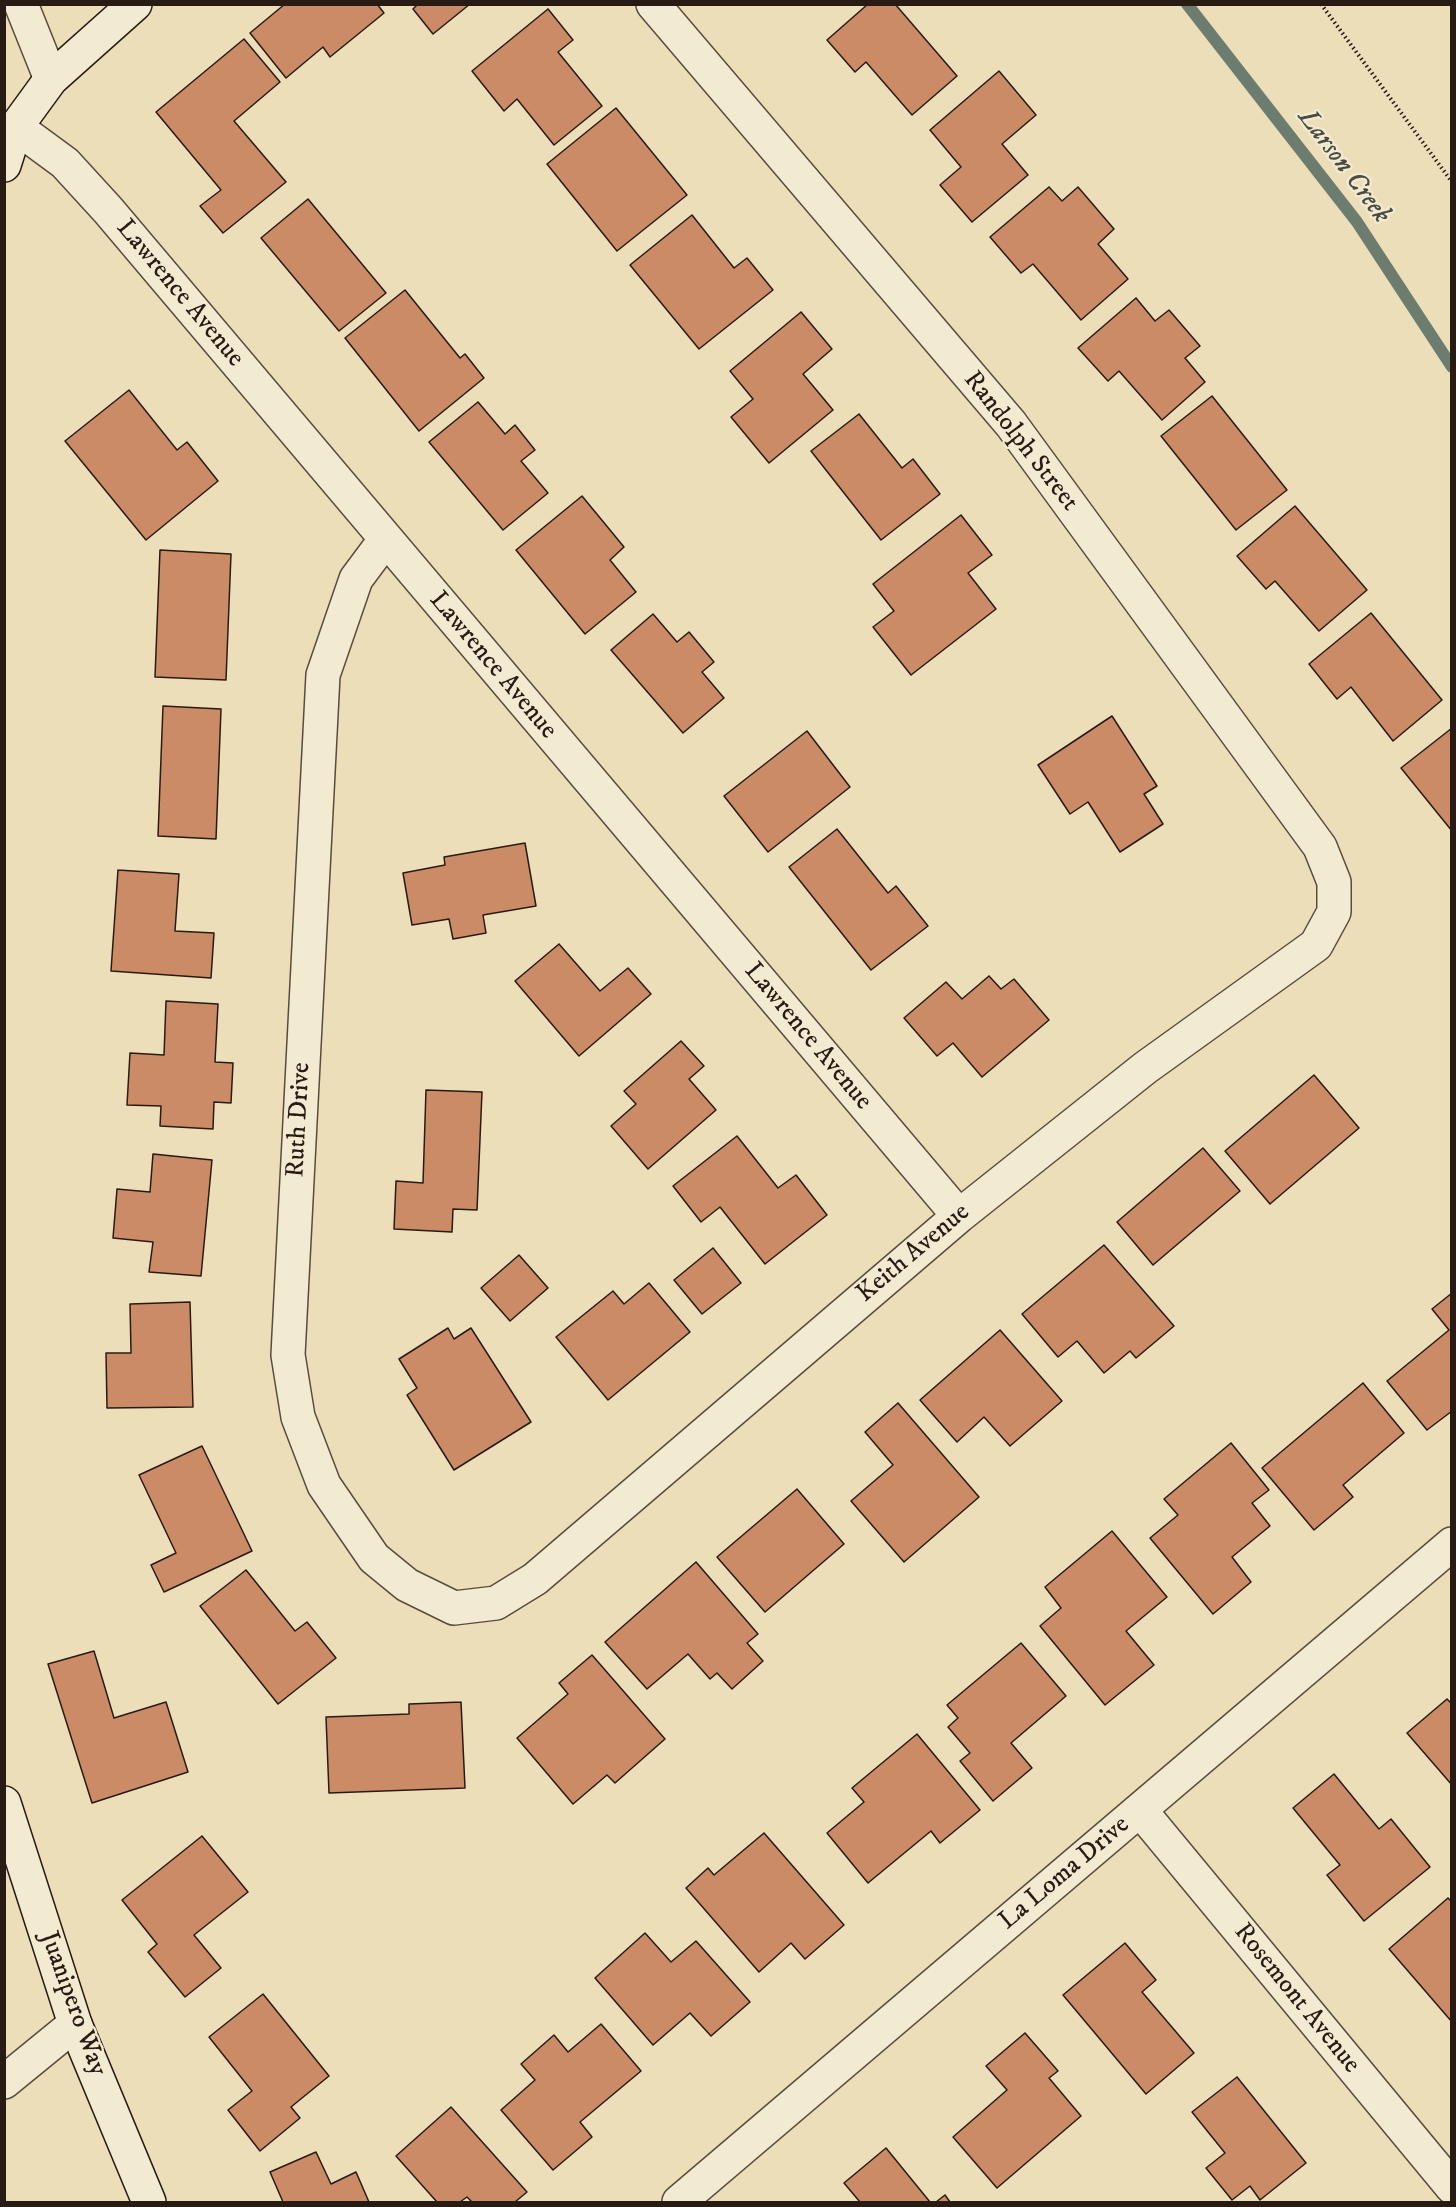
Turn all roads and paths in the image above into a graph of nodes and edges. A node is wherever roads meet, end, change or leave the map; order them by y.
1 (21, 4) edge
2 (135, 4) edge
3 (653, 4) edge
4 (1321, 4) edge
5 (51, 79) junction
6 (16, 127) junction
7 (4, 165) edge
8 (1452, 182) edge
9 (385, 540) junction
10 (1334, 912) joint
11 (959, 1216) junction
12 (1452, 1544) edge
13 (496, 1603) joint
14 (4, 1803) edge
15 (1140, 1810) junction
16 (75, 2024) junction
17 (4, 2082) edge
18 (1452, 2187) edge
19 (696, 2197) edge
20 (149, 2202) edge

1 - 5 street
2 - 5 street
3 - 10 street, Randolph Street
4 - 8 path
5 - 6 street
6 - 7 street
6 - 9 street, Lawrence Avenue
9 - 11 street, Lawrence Avenue
9 - 13 street, Ruth Drive
10 - 11 street, Keith Avenue
11 - 13 street, Keith Avenue
12 - 15 street, La Loma Drive
14 - 16 street, Juanipero Way
15 - 18 street, Rosemont Avenue
15 - 19 street, La Loma Drive
16 - 17 street
16 - 20 street, Juanipero Way

